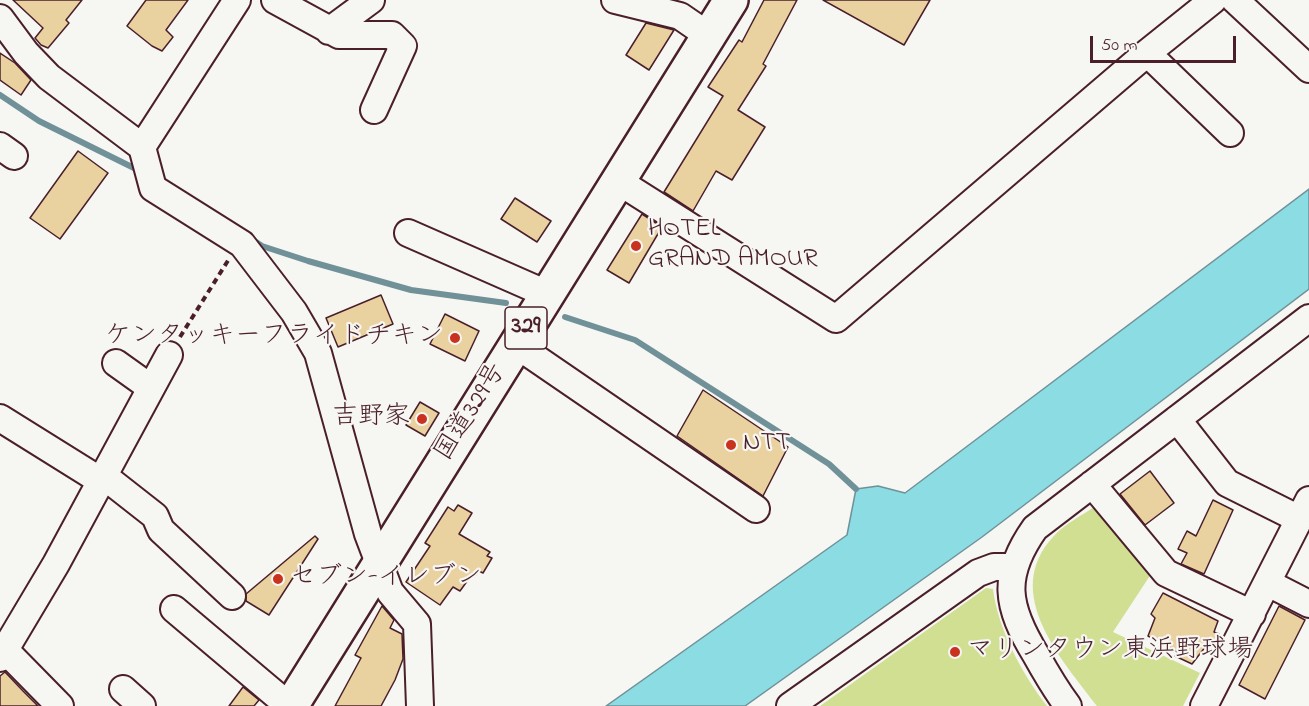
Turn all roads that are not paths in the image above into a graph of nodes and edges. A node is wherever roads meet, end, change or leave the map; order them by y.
1 (237, 0) edge
2 (275, 0) edge
3 (371, 0) edge
4 (615, 0) edge
5 (731, 0) edge
6 (1214, 0) edge
7 (1235, 0) edge
8 (0, 18) edge
9 (329, 31) junction
10 (709, 36) junction
11 (1147, 53) junction
12 (1309, 69) edge
13 (374, 110) dead end
14 (1230, 133) dead end
15 (142, 147) junction
16 (618, 181) junction
17 (408, 233) dead end
18 (547, 294) junction
19 (1309, 318) edge
20 (515, 344) junction
21 (169, 355) road end
22 (116, 363) dead end
23 (151, 388) junction
24 (0, 418) edge
25 (1176, 419) junction
26 (102, 478) junction
27 (1092, 484) junction
28 (756, 509) dead end
29 (1304, 509) edge
30 (379, 563) junction
31 (1013, 567) junction
32 (1268, 584) junction
33 (232, 596) dead end
34 (1309, 604) edge
35 (174, 609) dead end
36 (1252, 614) junction
37 (3, 655) edge
38 (123, 688) dead end
39 (60, 706) edge
40 (142, 706) edge
41 (290, 706) edge
42 (420, 706) edge
43 (790, 706) edge
44 (1068, 706) edge
45 (1204, 706) edge

1 - 15 street
2 - 9 street
3 - 9 street
4 - 10 street
5 - 10 highway, 国道329号 / 329
6 - 11 street
7 - 12 street
8 - 15 street
9 - 13 street
10 - 16 highway, 国道329号 / 329
11 - 14 street
11 - 16 street
15 - 30 street
16 - 18 highway, 国道329号 / 329
17 - 18 street
18 - 20 highway, 国道329号 / 329
19 - 25 street
20 - 28 street
20 - 30 highway, 国道329号 / 329
21 - 23 street
22 - 23 street
23 - 26 street
24 - 26 street
25 - 27 street
25 - 29 street
26 - 33 street
26 - 37 street
27 - 31 street
27 - 36 street
29 - 32 street
30 - 41 highway, 国道329号 / 329
30 - 42 street
31 - 43 street
31 - 44 street
32 - 34 street
32 - 36 street
35 - 41 street
36 - 45 street
37 - 39 street
38 - 40 street

